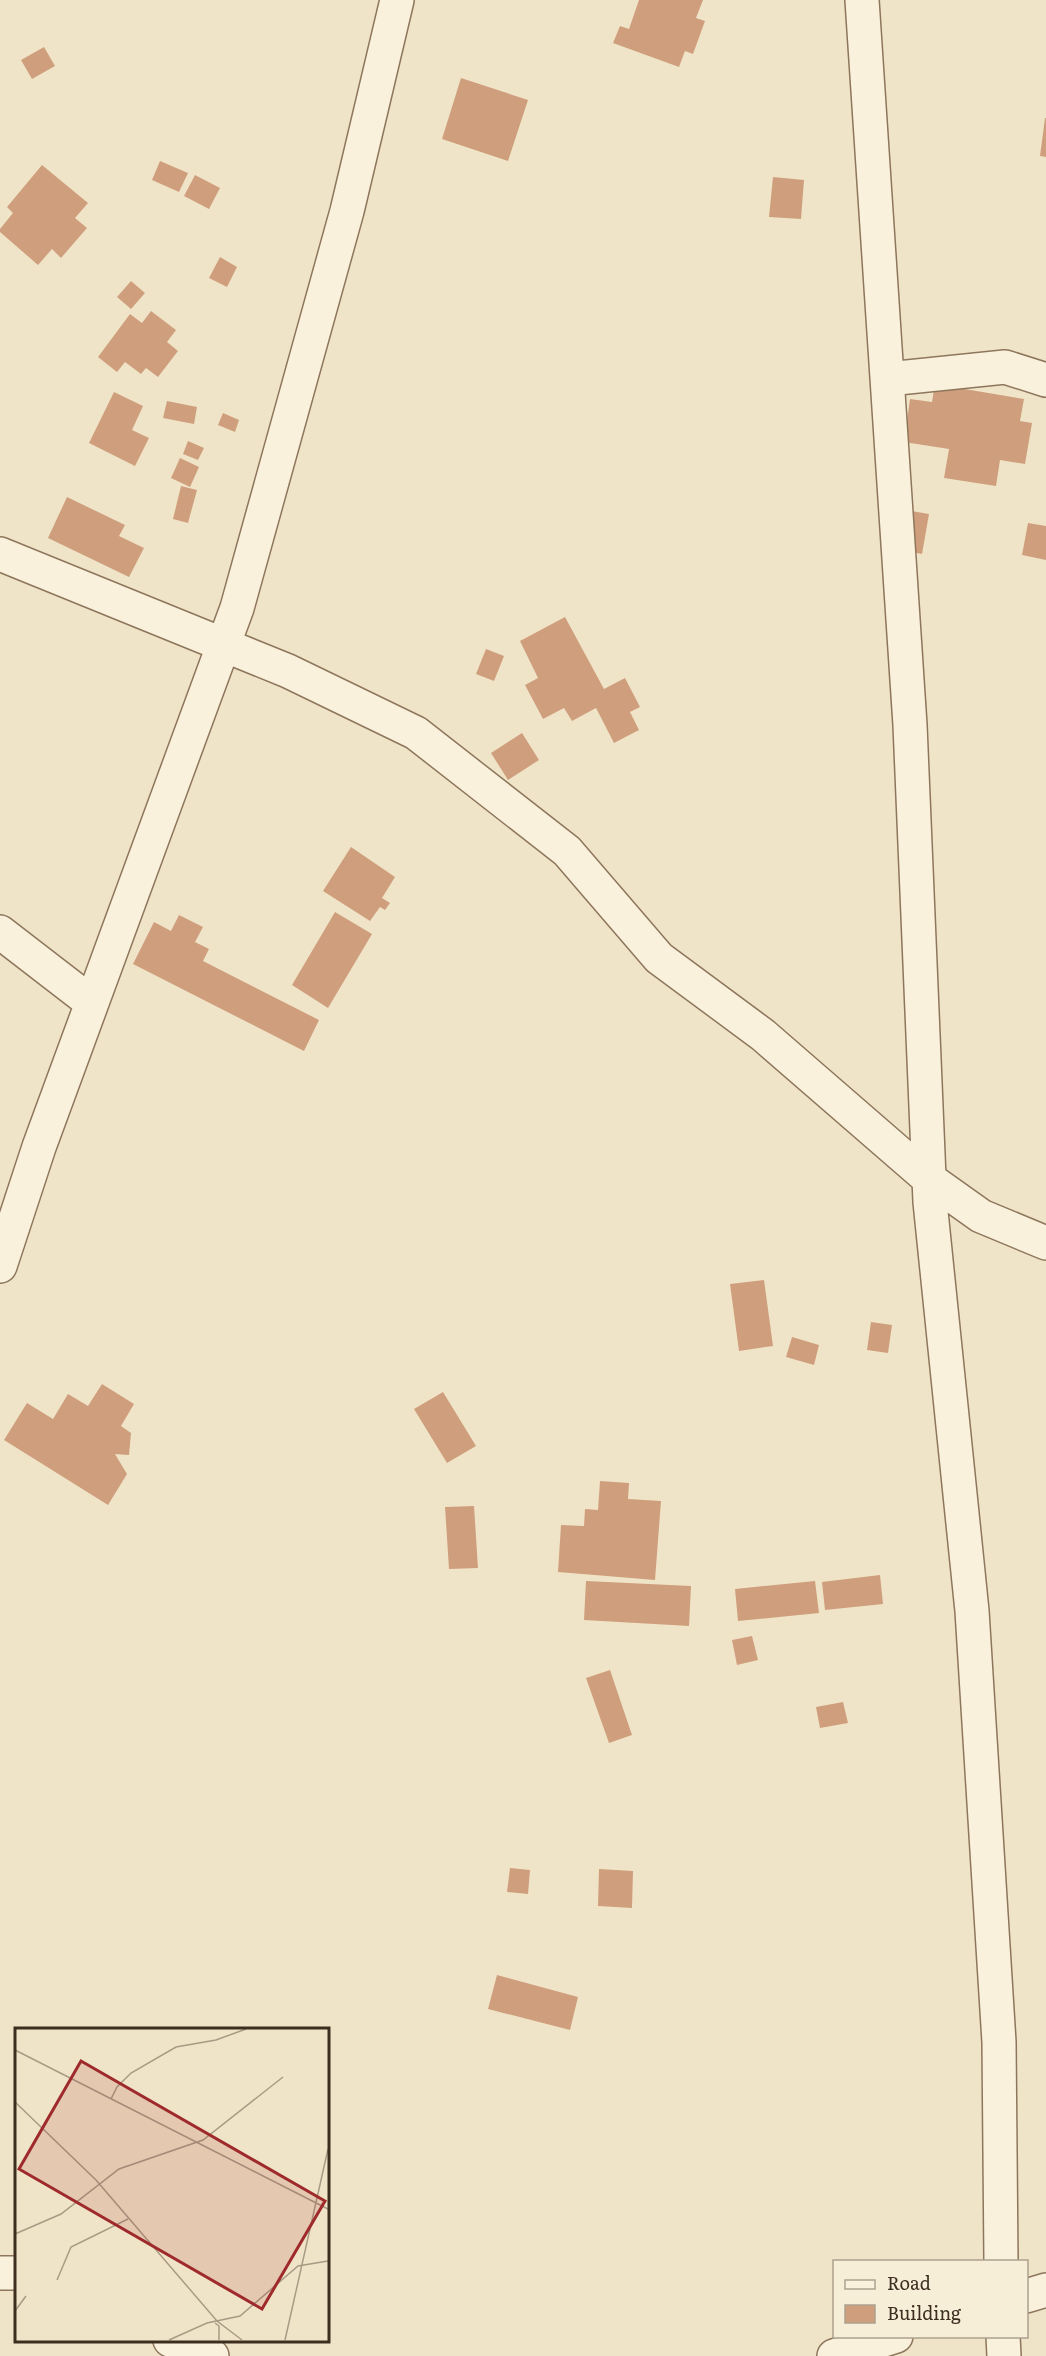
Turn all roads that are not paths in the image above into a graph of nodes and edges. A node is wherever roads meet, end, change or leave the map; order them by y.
1 (397, 0) edge
2 (862, 0) edge
3 (888, 379) junction
4 (1046, 380) edge
5 (0, 554) edge
6 (223, 643) junction
7 (0, 932) edge
8 (92, 1003) junction
9 (929, 1179) junction
10 (1046, 1243) edge
11 (0, 1266) edge
12 (1001, 2260) edge
13 (1046, 2290) edge
14 (1028, 2295) edge
15 (893, 2338) edge
16 (1003, 2338) edge
17 (173, 2341) edge
18 (212, 2356) edge
19 (834, 2356) edge
20 (1004, 2356) edge

1 - 6 street
2 - 3 street
3 - 4 street
3 - 9 street
5 - 6 street
6 - 8 street
6 - 9 street
7 - 8 street
8 - 11 street
9 - 10 street
9 - 12 street
13 - 14 street
15 - 19 street
16 - 20 street
17 - 18 street

